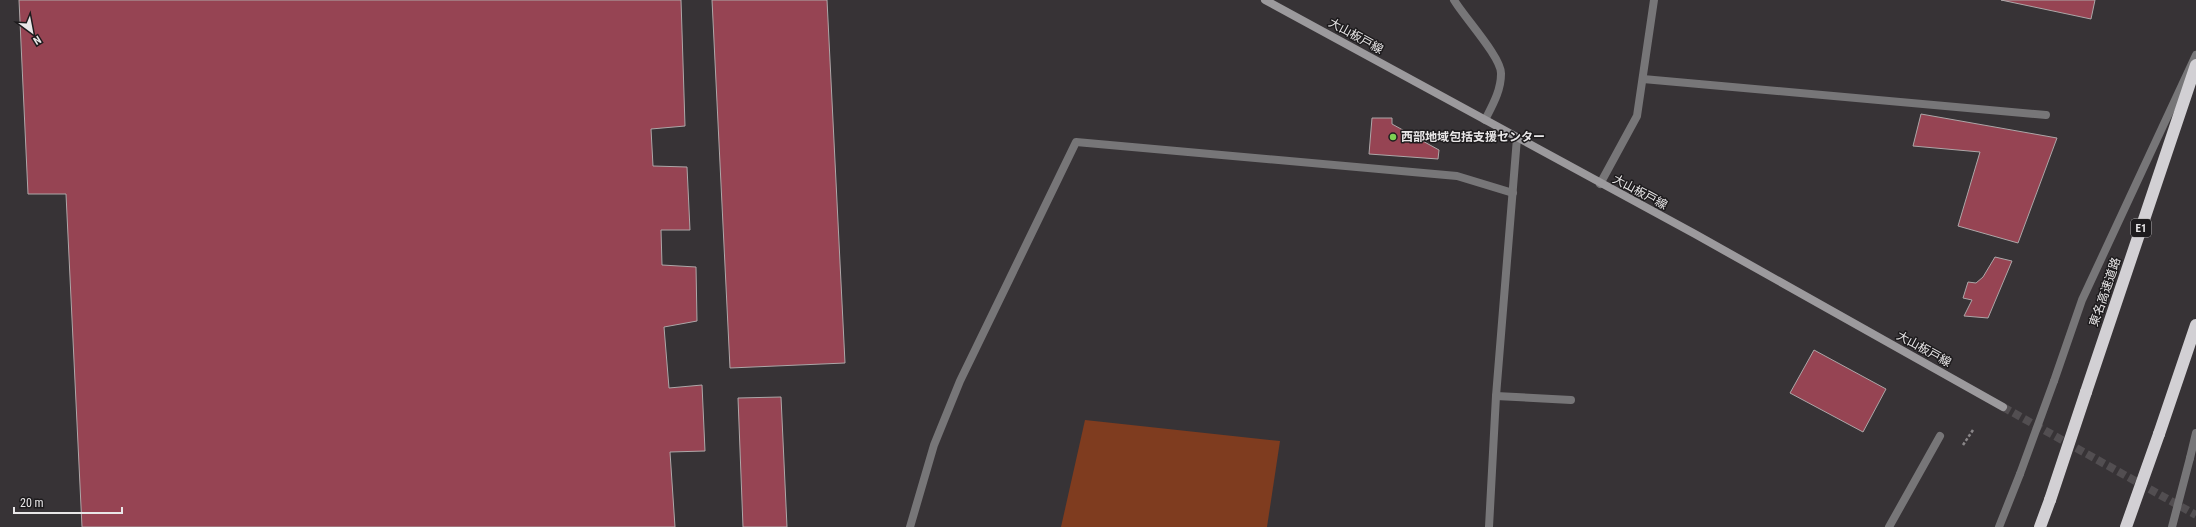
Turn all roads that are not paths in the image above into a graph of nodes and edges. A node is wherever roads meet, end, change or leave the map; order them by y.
1 (1265, 0) edge
2 (1454, 0) edge
3 (1654, 0) edge
4 (2196, 55) edge
5 (2196, 65) edge
6 (1643, 79) junction
7 (2046, 115) dead end
8 (1485, 120) junction
9 (1517, 138) junction
10 (1600, 184) junction
11 (1513, 193) junction
12 (2196, 325) edge
13 (1496, 396) junction
14 (1571, 400) dead end
15 (2003, 407) tunnel mouth
16 (2196, 432) edge
17 (1940, 436) dead end
18 (910, 527) edge
19 (1489, 527) edge
20 (1889, 527) edge
21 (1999, 527) edge
22 (2040, 527) edge
23 (2126, 527) edge
24 (2172, 527) edge

1 - 8 main road, 大山板戸線
2 - 8 street
3 - 6 street
4 - 21 street, bridge
5 - 22 highway, 東名高速道路 / E1, bridge
6 - 7 street
6 - 10 street
8 - 9 main road, 大山板戸線
9 - 10 main road, 大山板戸線
9 - 11 street
10 - 15 main road, 大山板戸線
11 - 13 street
11 - 18 street
12 - 23 highway, bridge
13 - 14 street
13 - 19 street
16 - 24 street, bridge
17 - 20 street

